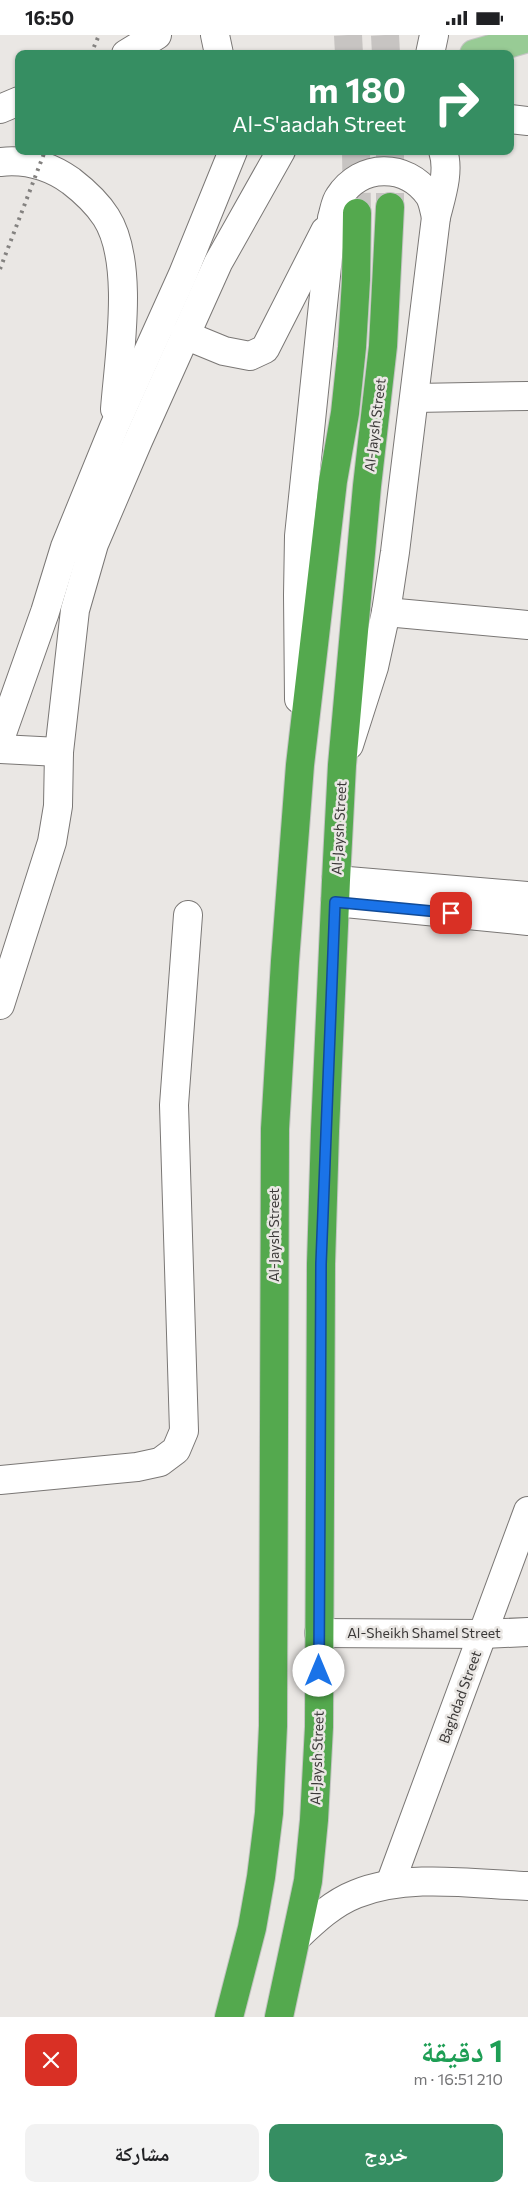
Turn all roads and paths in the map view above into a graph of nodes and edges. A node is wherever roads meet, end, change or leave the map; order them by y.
1 (157, 35) edge
2 (215, 35) edge
3 (434, 35) edge
4 (528, 38) edge
5 (133, 50) edge
6 (218, 50) edge
7 (431, 50) edge
8 (488, 50) edge
9 (15, 103) edge
10 (0, 109) edge
11 (514, 119) edge
12 (528, 121) edge
13 (15, 147) edge
14 (0, 153) edge
15 (231, 155) edge
16 (279, 155) edge
17 (446, 155) edge
18 (0, 162) edge
19 (390, 207) tunnel mouth
20 (345, 216) junction
21 (436, 217) junction
22 (185, 335) junction
23 (528, 396) edge
24 (415, 398) junction
25 (114, 427) junction
26 (386, 612) junction
27 (528, 625) edge
28 (0, 739) edge
29 (0, 749) edge
30 (59, 751) junction
31 (342, 765) junction
32 (336, 891) junction
33 (528, 895) edge
34 (188, 915) dead end
35 (528, 921) edge
36 (0, 1005) edge
37 (0, 1480) edge
38 (528, 1511) edge
39 (528, 1632) edge
40 (319, 1633) junction
41 (483, 1634) junction
42 (390, 1884) junction
43 (528, 1886) edge
44 (297, 1937) junction
45 (229, 2017) edge
46 (279, 2017) edge

1 - 5 street
2 - 6 street
3 - 7 street
4 - 8 main road
9 - 10 street
11 - 12 street
13 - 14 street
15 - 25 street
16 - 22 street
17 - 21 street
18 - 25 street
19 - 31 highway, Al-Jaysh Street
20 - 21 street
20 - 22 street
20 - 45 highway, Al-Jaysh Street
21 - 24 street
22 - 30 street
23 - 24 street
24 - 26 street
25 - 28 street
26 - 27 street
26 - 31 street
29 - 30 street
30 - 36 street
31 - 32 highway, Al-Jaysh Street
32 - 33 street
32 - 35 street
32 - 40 highway, Al-Jaysh Street
34 - 37 street
38 - 41 street, Baghdad Street
39 - 41 street, Al-Sheikh Shamel Street
40 - 41 street, Al-Sheikh Shamel Street
40 - 44 highway, Al-Jaysh Street
41 - 42 street, Baghdad Street
42 - 43 street
42 - 44 street
44 - 46 highway, Al-Jaysh Street

